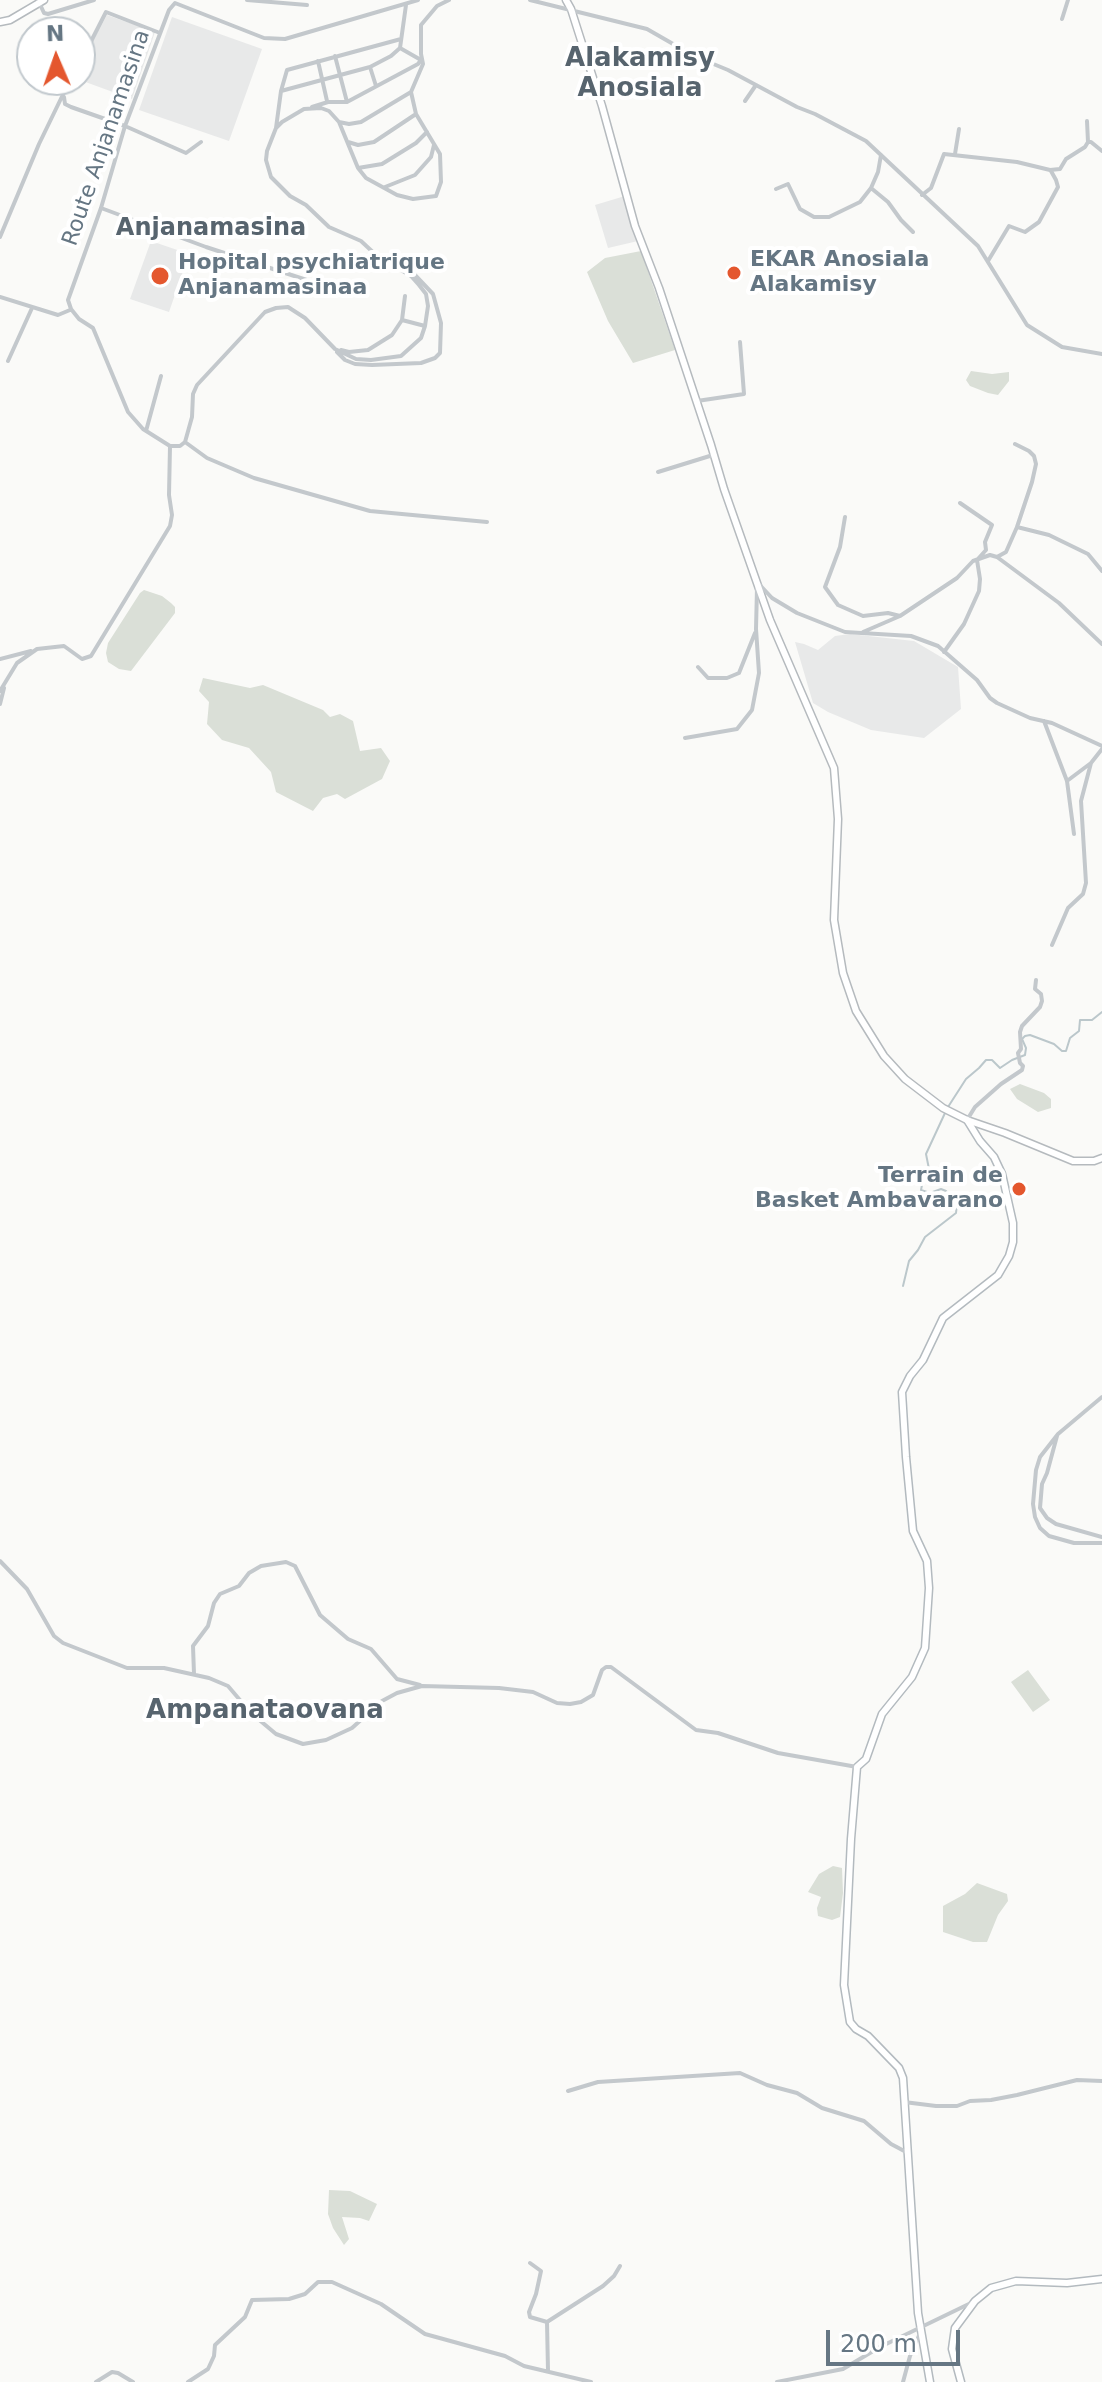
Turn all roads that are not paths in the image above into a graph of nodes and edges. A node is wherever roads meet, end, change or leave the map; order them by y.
1 (94, 0) edge
2 (247, 0) edge
3 (418, 0) edge
4 (449, 0) edge
5 (530, 0) edge
6 (566, 0) edge
7 (1068, 0) edge
8 (40, 1) edge
9 (182, 3) edge
10 (307, 5) dead end
11 (406, 5) junction
12 (571, 9) junction
13 (1062, 19) dead end
14 (0, 22) edge
15 (96, 32) edge
16 (160, 33) junction
17 (401, 39) junction
18 (400, 48) junction
19 (335, 56) junction
20 (421, 60) junction
21 (318, 61) junction
22 (370, 67) junction
23 (339, 76) junction
24 (322, 80) junction
25 (756, 85) junction
26 (376, 86) junction
27 (281, 91) junction
28 (411, 92) junction
29 (61, 96) edge
30 (64, 96) edge
31 (745, 101) dead end
32 (328, 102) junction
33 (347, 102) junction
34 (304, 109) junction
35 (416, 114) junction
36 (1087, 121) dead end
37 (339, 122) junction
38 (125, 126) junction
39 (276, 128) junction
40 (959, 129) dead end
41 (427, 132) junction
42 (201, 142) dead end
43 (346, 142) junction
44 (434, 142) junction
45 (1088, 142) junction
46 (1102, 151) edge
47 (955, 154) junction
48 (881, 155) junction
49 (358, 168) junction
50 (1050, 170) junction
51 (385, 187) junction
52 (871, 188) junction
53 (776, 189) dead end
54 (922, 195) junction
55 (101, 208) junction
56 (913, 232) dead end
57 (0, 237) edge
58 (988, 261) junction
59 (388, 263) junction
60 (334, 289) dead end
61 (405, 296) dead end
62 (0, 297) edge
63 (32, 308) junction
64 (71, 309) junction
65 (402, 320) junction
66 (425, 326) junction
67 (740, 342) dead end
68 (335, 349) junction
69 (1102, 354) edge
70 (8, 361) dead end
71 (161, 376) dead end
72 (697, 401) junction
73 (146, 431) junction
74 (185, 442) junction
75 (1015, 444) dead end
76 (170, 446) junction
77 (714, 455) junction
78 (658, 472) dead end
79 (960, 503) dead end
80 (845, 517) dead end
81 (487, 522) dead end
82 (1017, 527) junction
83 (997, 557) junction
84 (977, 560) junction
85 (1102, 571) edge
86 (756, 581) junction
87 (900, 616) junction
88 (756, 629) junction
89 (861, 633) junction
90 (1102, 644) edge
91 (37, 649) junction
92 (944, 652) junction
93 (0, 659) edge
94 (698, 667) dead end
95 (6, 682) junction
96 (0, 691) edge
97 (0, 704) edge
98 (1044, 720) junction
99 (685, 738) dead end
100 (1102, 747) edge
101 (1091, 763) junction
102 (1067, 781) junction
103 (1074, 834) dead end
104 (1052, 945) dead end
105 (1036, 980) dead end
106 (967, 1120) junction
107 (1102, 1158) edge
108 (1102, 1397) edge
109 (1058, 1434) junction
110 (1102, 1537) edge
111 (1102, 1543) edge
112 (0, 1561) edge
113 (194, 1675) junction
114 (422, 1686) junction
115 (857, 1767) junction
116 (1102, 2081) edge
117 (568, 2091) dead end
118 (904, 2102) junction
119 (908, 2153) junction
120 (530, 2263) dead end
121 (620, 2266) dead end
122 (1102, 2279) edge
123 (975, 2301) junction
124 (547, 2322) junction
125 (922, 2329) junction
126 (548, 2371) junction
127 (96, 2382) edge
128 (133, 2382) edge
129 (188, 2382) edge
130 (591, 2382) edge
131 (777, 2382) edge
132 (903, 2382) edge
133 (930, 2382) edge
134 (961, 2382) edge

1 - 8 street
2 - 10 street
3 - 11 street, Route Anjanamasina
4 - 20 street
5 - 12 street
6 - 12 street
7 - 13 street
8 - 14 street
9 - 11 street, Route Anjanamasina
9 - 16 street, Route Anjanamasina
11 - 17 street
12 - 25 street
12 - 72 street
15 - 16 street
16 - 38 street, Route Anjanamasina
17 - 18 street
17 - 19 street
18 - 20 street
18 - 22 street
19 - 21 street
19 - 23 street
20 - 26 street
20 - 28 street
21 - 24 street
21 - 27 street
22 - 23 street
22 - 26 street
23 - 24 street
23 - 33 street
24 - 27 street
24 - 32 street
25 - 31 street
25 - 48 street
26 - 33 street
27 - 39 street
28 - 35 street
28 - 37 street
29 - 57 street
30 - 38 street
32 - 33 street
32 - 34 street
34 - 37 street
34 - 39 street
35 - 41 street
35 - 43 street
36 - 45 street
37 - 43 street
38 - 42 street
38 - 55 street, Route Anjanamasina
39 - 59 street
40 - 47 street
41 - 44 street
41 - 49 street
43 - 49 street
44 - 51 street
44 - 51 street
45 - 46 street
45 - 50 street
47 - 50 street
47 - 54 street
48 - 52 street
48 - 54 street
49 - 51 street
50 - 58 street
52 - 53 street
52 - 56 street
54 - 58 street
55 - 60 street
55 - 64 street, Route Anjanamasina
58 - 69 street
59 - 66 street
59 - 68 street
61 - 65 street
62 - 63 street
63 - 64 street
63 - 70 street
64 - 73 street
65 - 66 street
65 - 68 street
66 - 68 street
67 - 72 street
68 - 74 street
71 - 73 street
72 - 77 street
73 - 76 street
74 - 76 street
74 - 81 street
75 - 82 street
76 - 91 street
77 - 78 street
77 - 86 street
79 - 84 street
80 - 87 street
82 - 83 street
82 - 85 street
83 - 84 street
83 - 90 street
84 - 87 street
84 - 92 street
86 - 88 street
86 - 89 street
86 - 106 street
87 - 89 street
88 - 94 street
88 - 99 street
89 - 92 street
91 - 93 street
91 - 95 street
92 - 98 street
95 - 96 street
95 - 97 street
98 - 100 street
98 - 102 street
100 - 101 street
101 - 102 street
101 - 104 street
102 - 103 street
105 - 106 street
106 - 107 street
106 - 115 street
108 - 109 street
109 - 110 street
109 - 111 street
112 - 113 street
113 - 114 street
113 - 114 street
114 - 115 street
115 - 118 street
116 - 118 street
117 - 119 street
118 - 119 street
119 - 125 street
120 - 124 street
121 - 124 street
122 - 123 street
123 - 125 street
123 - 134 street
124 - 126 street
125 - 131 street
125 - 132 street
125 - 133 street
126 - 129 street
126 - 130 street
127 - 128 street

